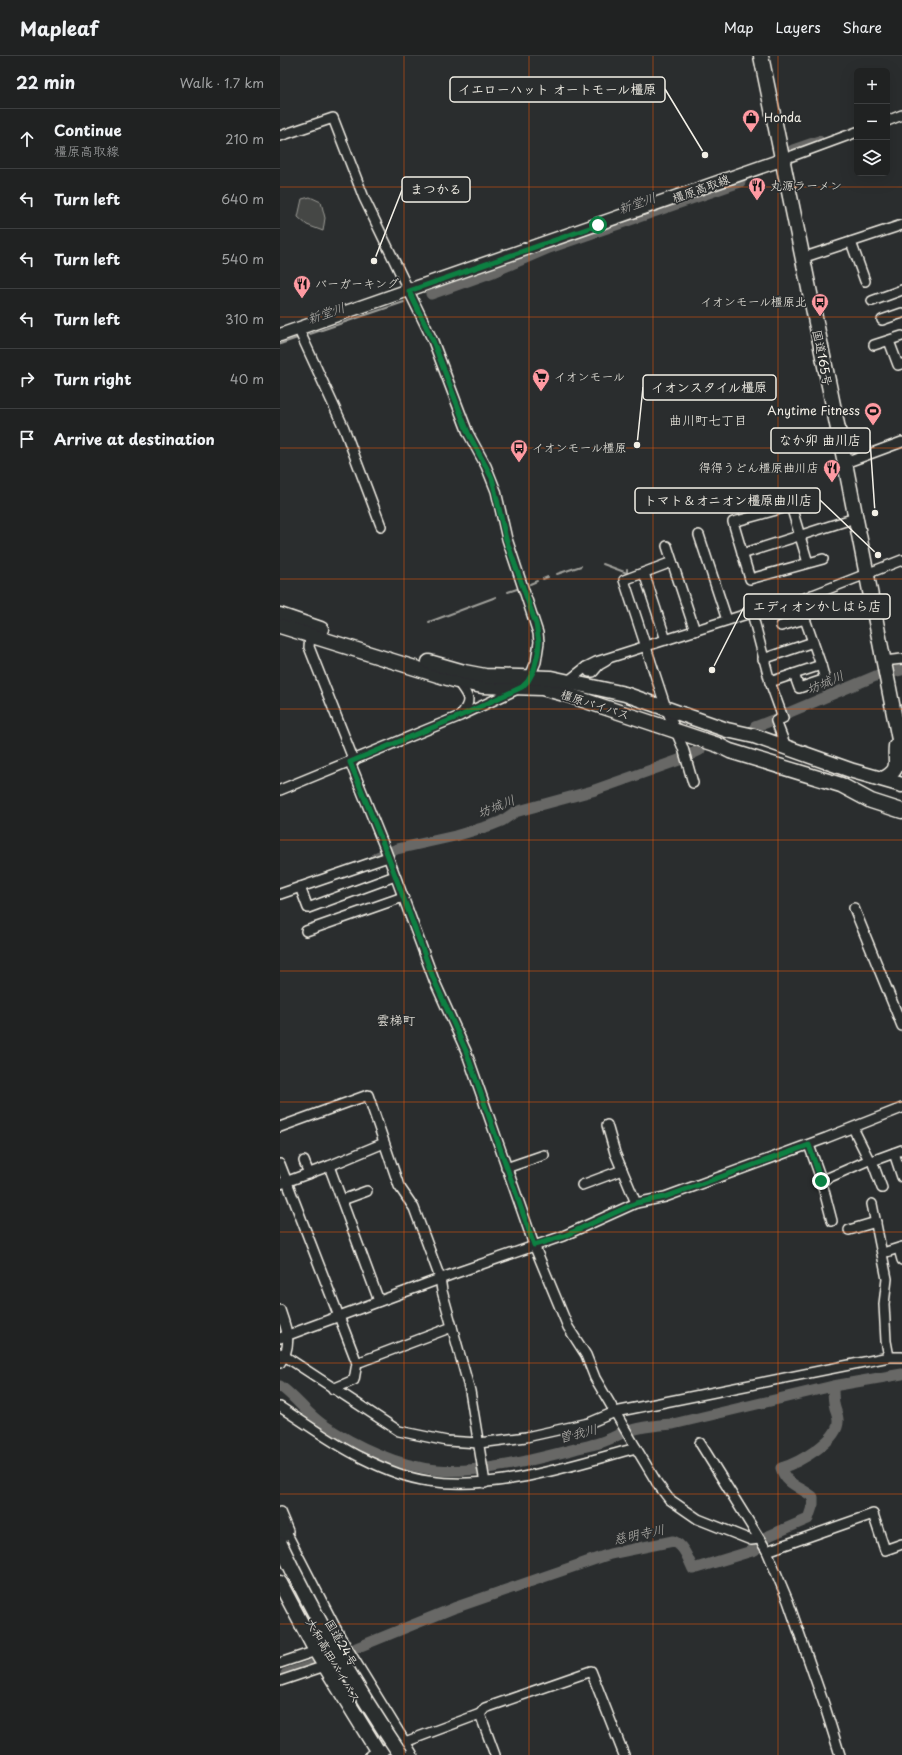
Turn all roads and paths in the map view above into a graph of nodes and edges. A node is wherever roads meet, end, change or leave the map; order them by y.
1 (761, 56) edge
2 (902, 115) edge
3 (890, 119) edge
4 (854, 133) edge
5 (280, 136) edge
6 (781, 160) junction
7 (902, 225) edge
8 (851, 242) junction
9 (802, 258) junction
10 (865, 281) dead end
11 (902, 290) edge
12 (409, 291) junction
13 (872, 301) dead end
14 (902, 313) edge
15 (882, 320) dead end
16 (300, 333) junction
17 (280, 335) edge
18 (902, 336) edge
19 (889, 341) junction
20 (874, 345) dead end
21 (902, 364) edge
22 (902, 442) edge
23 (845, 463) junction
24 (856, 518) junction
25 (380, 526) dead end
26 (699, 534) dead end
27 (800, 536) junction
28 (667, 546) dead end
29 (742, 554) junction
30 (823, 559) dead end
31 (902, 560) edge
32 (672, 562) junction
33 (808, 563) junction
34 (644, 573) junction
35 (866, 574) junction
36 (812, 595) junction
37 (752, 613) junction
38 (280, 615) edge
39 (805, 619) junction
40 (727, 620) junction
41 (280, 626) edge
42 (781, 626) dead end
43 (695, 631) junction
44 (310, 636) junction
45 (666, 640) junction
46 (813, 642) junction
47 (648, 646) junction
48 (763, 659) junction
49 (902, 659) edge
50 (884, 661) junction
51 (821, 665) junction
52 (794, 674) junction
53 (457, 681) junction
54 (526, 682) junction
55 (567, 682) junction
56 (770, 682) junction
57 (666, 708) junction
58 (460, 716) junction
59 (677, 732) junction
60 (898, 736) junction
61 (786, 747) junction
62 (807, 754) junction
63 (902, 755) edge
64 (352, 762) junction
65 (802, 773) junction
66 (883, 779) junction
67 (693, 784) dead end
68 (902, 785) edge
69 (280, 790) edge
70 (902, 811) edge
71 (387, 854) junction
72 (395, 876) junction
73 (300, 887) junction
74 (280, 894) edge
75 (403, 897) junction
76 (854, 908) dead end
77 (306, 932) dead end
78 (902, 1026) edge
79 (902, 1108) edge
80 (607, 1125) dead end
81 (280, 1127) edge
82 (853, 1128) junction
83 (384, 1143) junction
84 (809, 1145) junction
85 (898, 1152) edge
86 (544, 1155) dead end
87 (304, 1161) dead end
88 (870, 1161) junction
89 (280, 1164) edge
90 (330, 1166) junction
91 (506, 1168) junction
92 (622, 1170) junction
93 (309, 1174) junction
94 (902, 1177) edge
95 (821, 1181) junction
96 (283, 1183) edge
97 (582, 1185) dead end
98 (882, 1188) dead end
99 (367, 1191) dead end
100 (342, 1200) junction
101 (636, 1203) junction
102 (872, 1204) dead end
103 (832, 1221) dead end
104 (876, 1222) junction
105 (849, 1230) dead end
106 (534, 1245) junction
107 (900, 1248) edge
108 (883, 1253) junction
109 (902, 1260) edge
110 (440, 1278) junction
111 (379, 1301) junction
112 (280, 1310) edge
113 (338, 1316) junction
114 (452, 1327) junction
115 (284, 1336) edge
116 (889, 1357) junction
117 (902, 1357) edge
118 (282, 1358) edge
119 (357, 1363) junction
120 (333, 1389) junction
121 (280, 1407) edge
122 (617, 1415) junction
123 (700, 1443) dead end
124 (479, 1446) junction
125 (636, 1448) junction
126 (485, 1483) junction
127 (280, 1512) edge
128 (280, 1526) edge
129 (759, 1539) junction
130 (280, 1544) edge
131 (902, 1544) edge
132 (767, 1550) junction
133 (280, 1564) edge
134 (280, 1583) edge
135 (311, 1590) junction
136 (283, 1592) edge
137 (316, 1651) junction
138 (280, 1663) edge
139 (325, 1666) junction
140 (280, 1681) edge
141 (480, 1714) junction
142 (404, 1751) edge
143 (380, 1754) edge
144 (495, 1755) edge
145 (624, 1755) edge
146 (840, 1755) edge

1 - 6 highway, 国道165号
2 - 3 street
4 - 6 street
5 - 12 street
6 - 9 highway, 国道165号
6 - 12 main road, 橿原高取線
7 - 8 street
8 - 9 street
8 - 10 street
9 - 23 highway, 国道165号
11 - 13 street
12 - 16 main road, 橿原高取線
12 - 54 street
14 - 15 street
16 - 17 main road, 橿原高取線
16 - 25 street
18 - 19 street
19 - 20 street
19 - 21 street
22 - 23 street
23 - 24 highway, 国道165号
24 - 27 street
24 - 35 highway, 国道165号
26 - 40 street
27 - 29 street
27 - 29 street
27 - 33 street
28 - 32 street
29 - 33 street
30 - 33 street
31 - 35 street
32 - 34 street
32 - 43 street
34 - 45 street
34 - 47 street
35 - 36 street
35 - 50 highway, 国道165号
36 - 37 street
36 - 39 street
37 - 40 street
37 - 48 street
38 - 54 highway, 橿原バイパス
39 - 42 street
39 - 46 street
40 - 43 street
41 - 44 highway, 橿原バイパス
43 - 45 street
44 - 53 highway, 橿原バイパス
44 - 64 street
45 - 47 street
46 - 48 street
46 - 51 street
47 - 55 street
47 - 57 street
48 - 56 street
49 - 50 street
50 - 60 highway, 国道165号
51 - 52 street
51 - 52 street
52 - 56 street
53 - 54 highway, 橿原バイパス
53 - 58 street
54 - 55 highway, 橿原バイパス
54 - 58 street
54 - 59 highway, 橿原バイパス
55 - 57 highway, 橿原バイパス
56 - 61 street
57 - 59 street
57 - 61 highway, 橿原バイパス
58 - 64 street
59 - 65 highway, 橿原バイパス
59 - 67 street
60 - 63 highway, 国道165号
60 - 66 highway
61 - 62 highway, 橿原バイパス
62 - 65 highway
62 - 66 highway, 橿原バイパス
64 - 69 street
64 - 71 street
65 - 70 highway, 橿原バイパス
66 - 68 highway, 橿原バイパス
71 - 72 street
71 - 73 street
72 - 73 street
72 - 75 street
73 - 74 street
75 - 77 street
75 - 91 street
76 - 78 street
79 - 82 street
80 - 92 street
81 - 83 street
82 - 84 street
82 - 88 street
83 - 90 street
83 - 110 street
84 - 95 street
84 - 101 street
85 - 88 street
85 - 94 street
86 - 91 street
87 - 93 street
88 - 95 street
88 - 98 street
89 - 96 street
90 - 93 street
90 - 100 street
91 - 106 street
92 - 97 street
92 - 101 street
93 - 96 street
95 - 103 street
96 - 113 street
99 - 100 street
100 - 111 street
101 - 106 street
102 - 104 street
104 - 105 street
104 - 108 street
106 - 110 street
106 - 122 street
107 - 108 street
107 - 109 street
108 - 116 street
110 - 111 street
110 - 114 street
111 - 113 street
112 - 115 street
113 - 115 street
113 - 119 street
114 - 119 street
114 - 124 street
115 - 118 street
116 - 117 street
116 - 122 street
118 - 120 street
119 - 120 street
120 - 124 street
121 - 126 street
122 - 124 street
122 - 125 street
123 - 129 street
124 - 126 street
125 - 126 street
125 - 129 street
127 - 135 street
128 - 135 highway, 国道24号
129 - 132 street
130 - 142 highway, 大和高田バイパス, bridge
131 - 132 street
132 - 146 street
133 - 143 highway, 大和高田バイパス
134 - 136 highway, 国道24号
135 - 142 highway, 国道24号
136 - 137 highway, 国道24号
137 - 138 street
137 - 139 highway, 国道24号
139 - 140 street
139 - 143 highway, 国道24号
141 - 142 street
141 - 144 street
141 - 145 street
142 - 143 street

